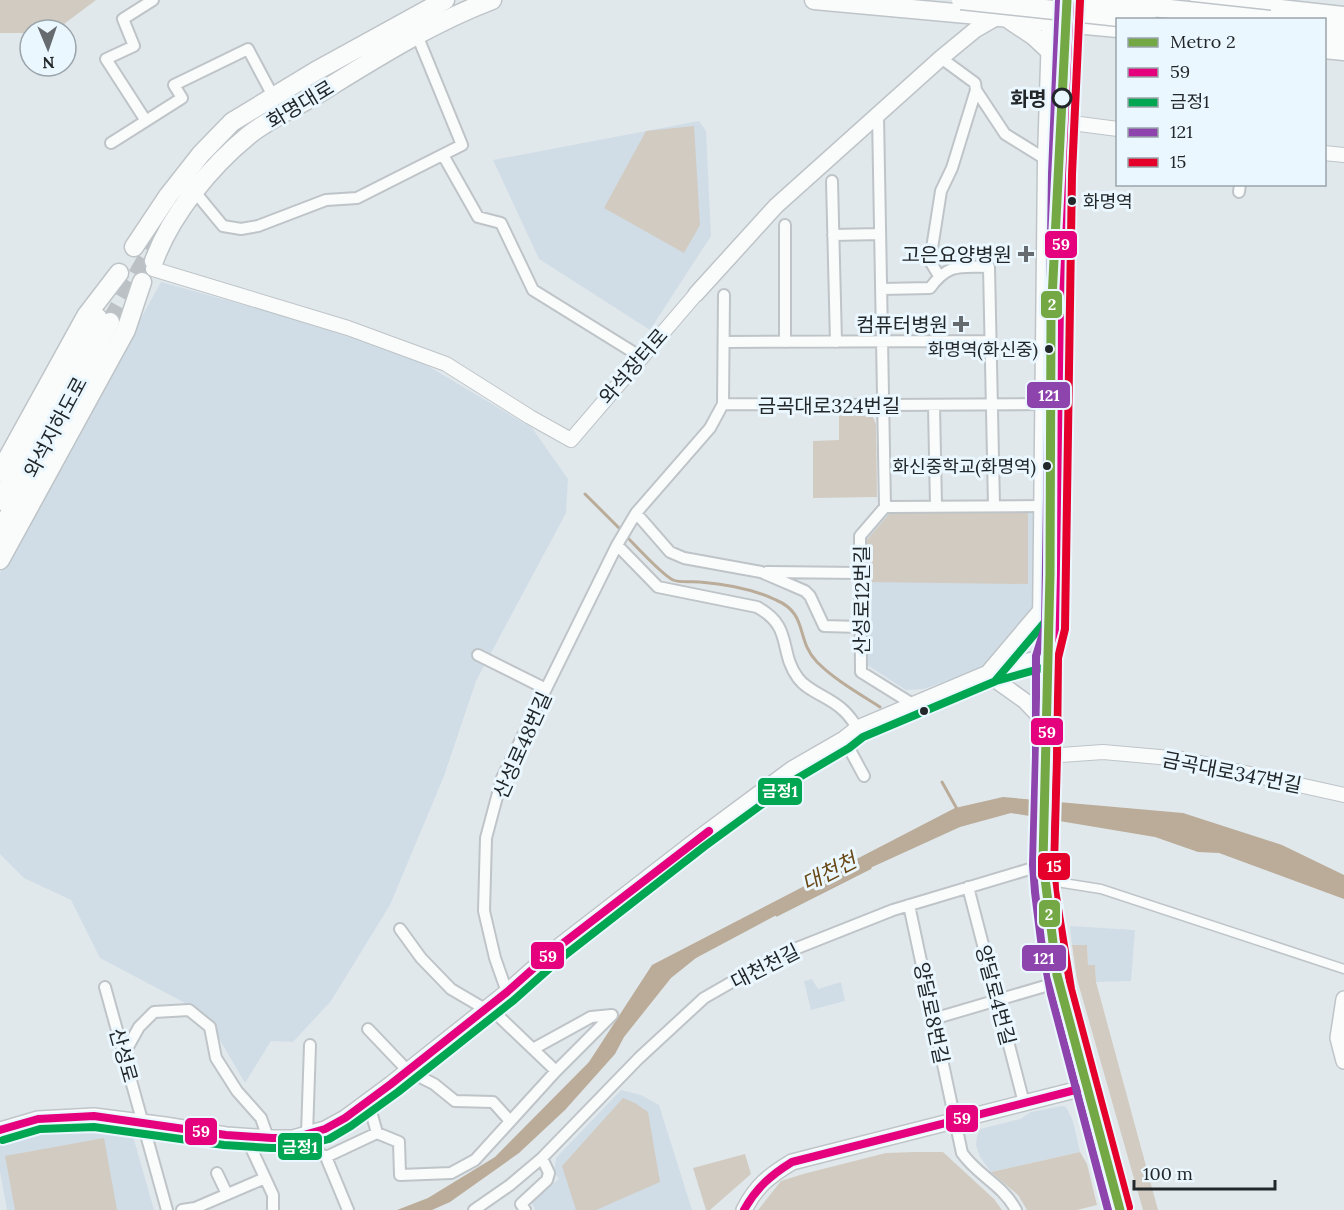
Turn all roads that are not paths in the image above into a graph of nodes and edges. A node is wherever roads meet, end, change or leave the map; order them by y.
1 (153, 0) edge
2 (445, 0) edge
3 (492, 0) edge
4 (814, 0) edge
5 (961, 0) edge
6 (1037, 0) edge
7 (1052, 0) edge
8 (1070, 0) edge
9 (1088, 0) edge
10 (1199, 0) edge
11 (468, 4) edge
12 (1263, 11) edge
13 (1344, 16) edge
14 (1001, 18) junction
15 (1128, 18) edge
16 (1060, 22) junction
17 (1326, 25) edge
18 (1344, 27) edge
19 (1116, 28) edge
20 (417, 35) junction
21 (1326, 38) edge
22 (1344, 40) edge
23 (1326, 49) edge
24 (1050, 51) junction
25 (1344, 51) edge
26 (941, 58) junction
27 (976, 90) junction
28 (273, 96) junction
29 (878, 115) junction
30 (146, 121) junction
31 (1064, 122) junction
32 (1116, 129) edge
33 (111, 143) dead end
34 (1326, 153) edge
35 (443, 155) junction
36 (1344, 155) edge
37 (1047, 160) junction
38 (832, 181) dead end
39 (195, 192) junction
40 (785, 225) dead end
41 (880, 234) junction
42 (833, 235) junction
43 (134, 247) junction
44 (150, 271) junction
45 (119, 273) junction
46 (939, 276) junction
47 (882, 288) junction
48 (696, 294) joint
49 (724, 295) dead end
50 (991, 341) junction
51 (724, 342) junction
52 (785, 342) junction
53 (836, 342) junction
54 (882, 342) junction
55 (641, 357) junction
56 (723, 404) junction
57 (992, 404) junction
58 (1045, 404) junction
59 (883, 405) junction
60 (934, 405) junction
61 (0, 472) edge
62 (0, 501) edge
63 (936, 506) junction
64 (1044, 506) junction
65 (885, 507) junction
66 (994, 507) junction
67 (636, 513) junction
68 (0, 532) edge
69 (617, 545) junction
70 (0, 560) edge
71 (761, 572) junction
72 (860, 573) junction
73 (1042, 609) junction
74 (860, 627) junction
75 (478, 655) dead end
76 (1047, 656) junction
77 (987, 674) junction
78 (546, 689) junction
79 (914, 705) junction
80 (1047, 724) junction
81 (858, 728) junction
82 (844, 739) junction
83 (1047, 756) junction
84 (864, 776) dead end
85 (1344, 795) edge
86 (1043, 869) junction
87 (968, 887) junction
88 (909, 905) junction
89 (400, 929) dead end
90 (1344, 969) edge
91 (1059, 982) junction
92 (105, 987) dead end
93 (507, 992) junction
94 (1344, 999) edge
95 (998, 1001) junction
96 (487, 1007) junction
97 (933, 1019) junction
98 (368, 1029) dead end
99 (310, 1045) dead end
100 (532, 1049) junction
101 (124, 1054) junction
102 (1344, 1061) edge
103 (408, 1071) junction
104 (556, 1071) junction
105 (1087, 1087) junction
106 (368, 1101) junction
107 (1024, 1103) junction
108 (510, 1121) junction
109 (955, 1121) junction
110 (143, 1122) junction
111 (0, 1130) edge
112 (377, 1133) junction
113 (300, 1136) junction
114 (246, 1137) junction
115 (268, 1138) junction
116 (326, 1157) junction
117 (542, 1158) junction
118 (217, 1173) dead end
119 (265, 1178) junction
120 (510, 1185) junction
121 (227, 1194) junction
122 (523, 1207) edge
123 (167, 1210) edge
124 (182, 1210) edge
125 (273, 1210) edge
126 (348, 1210) edge
127 (474, 1210) edge
128 (744, 1210) edge
129 (1016, 1210) edge
130 (1119, 1210) edge

1 - 30 street
2 - 28 main road, 화명대로
3 - 11 main road, 화명대로
4 - 14 main road
5 - 15 main road, bridge
6 - 14 main road, 와석장터로
7 - 16 main road
8 - 16 main road
9 - 12 main road, bridge
10 - 12 main road
11 - 20 main road, 화명대로
12 - 13 main road
14 - 16 main road
14 - 24 main road
14 - 26 main road, 와석장터로
16 - 19 main road
16 - 24 main road
16 - 31 main road
17 - 18 main road
20 - 35 street
20 - 39 main road, 화명대로
21 - 22 main road
23 - 25 main road
24 - 37 main road
26 - 27 street
26 - 29 main road, 와석장터로
27 - 37 street
27 - 46 street
28 - 30 street
28 - 43 main road, 화명대로
29 - 41 street
29 - 48 main road, 와석장터로
30 - 33 street
31 - 32 street
31 - 76 main road
34 - 36 street
35 - 39 street
35 - 55 street
37 - 58 main road
38 - 42 street
39 - 44 main road, 화명대로
40 - 52 street
41 - 42 street
41 - 47 street
42 - 53 street
43 - 44 main road
43 - 45 main road
44 - 45 main road
44 - 55 street, 와석장터로
44 - 70 main road, 화명대로
45 - 61 main road
46 - 47 street
46 - 50 street
47 - 54 street
48 - 55 street, 와석장터로
49 - 51 street
50 - 54 street
50 - 57 street
51 - 52 street
51 - 56 street
52 - 53 street
53 - 54 street
54 - 59 street
56 - 59 street, 금곡대로324번길
56 - 67 street, 산성로48번길
57 - 58 street, 금곡대로324번길
57 - 60 street, 금곡대로324번길
57 - 66 street
58 - 64 main road
59 - 60 street, 금곡대로324번길
59 - 65 street
60 - 63 street
62 - 68 main road, 와석지하도로
63 - 65 street
63 - 66 street
64 - 66 street
64 - 73 main road
65 - 72 street, 산성로12번길
67 - 69 street, 산성로48번길
67 - 71 street
69 - 78 street, 산성로48번길
69 - 81 street
71 - 72 street
71 - 74 street
72 - 74 street, 산성로12번길
73 - 76 main road
73 - 77 main road
74 - 79 street, 산성로12번길
75 - 78 street
76 - 77 main road
76 - 80 main road
77 - 79 main road
77 - 80 main road
78 - 93 street, 산성로48번길
79 - 81 main road
80 - 83 main road
81 - 82 main road
82 - 84 street
82 - 93 main road
83 - 85 street, 금곡대로347번길
83 - 86 main road
86 - 87 street, 대천천길
86 - 90 street
86 - 91 main road
87 - 88 street, 대천천길
87 - 95 street, 양달로4번길
88 - 97 street, 양달로8번길
88 - 117 street, 대천천길
89 - 96 street
91 - 95 street
91 - 105 main road
92 - 101 street, 산성로
93 - 96 main road
94 - 102 main road
95 - 97 street
95 - 107 street, 양달로4번길
96 - 100 street
96 - 103 main road
97 - 109 street, 양달로8번길
98 - 103 street
99 - 113 street
100 - 104 street
100 - 104 street
101 - 110 street, 산성로
101 - 115 street
103 - 106 main road
103 - 108 street
104 - 108 street
105 - 107 main road
105 - 130 main road
106 - 112 street
106 - 113 main road
107 - 109 main road
108 - 112 street
109 - 128 main road
109 - 129 street, 양달로8번길
110 - 111 main road
110 - 114 main road
110 - 123 street, 산성로
112 - 116 street
113 - 115 main road
113 - 116 street
114 - 115 main road
114 - 119 street
116 - 126 street
117 - 120 street, 대천천길
117 - 122 street
118 - 121 street
119 - 121 street
119 - 125 street
120 - 122 street
120 - 127 street, 대천천길
121 - 124 street

